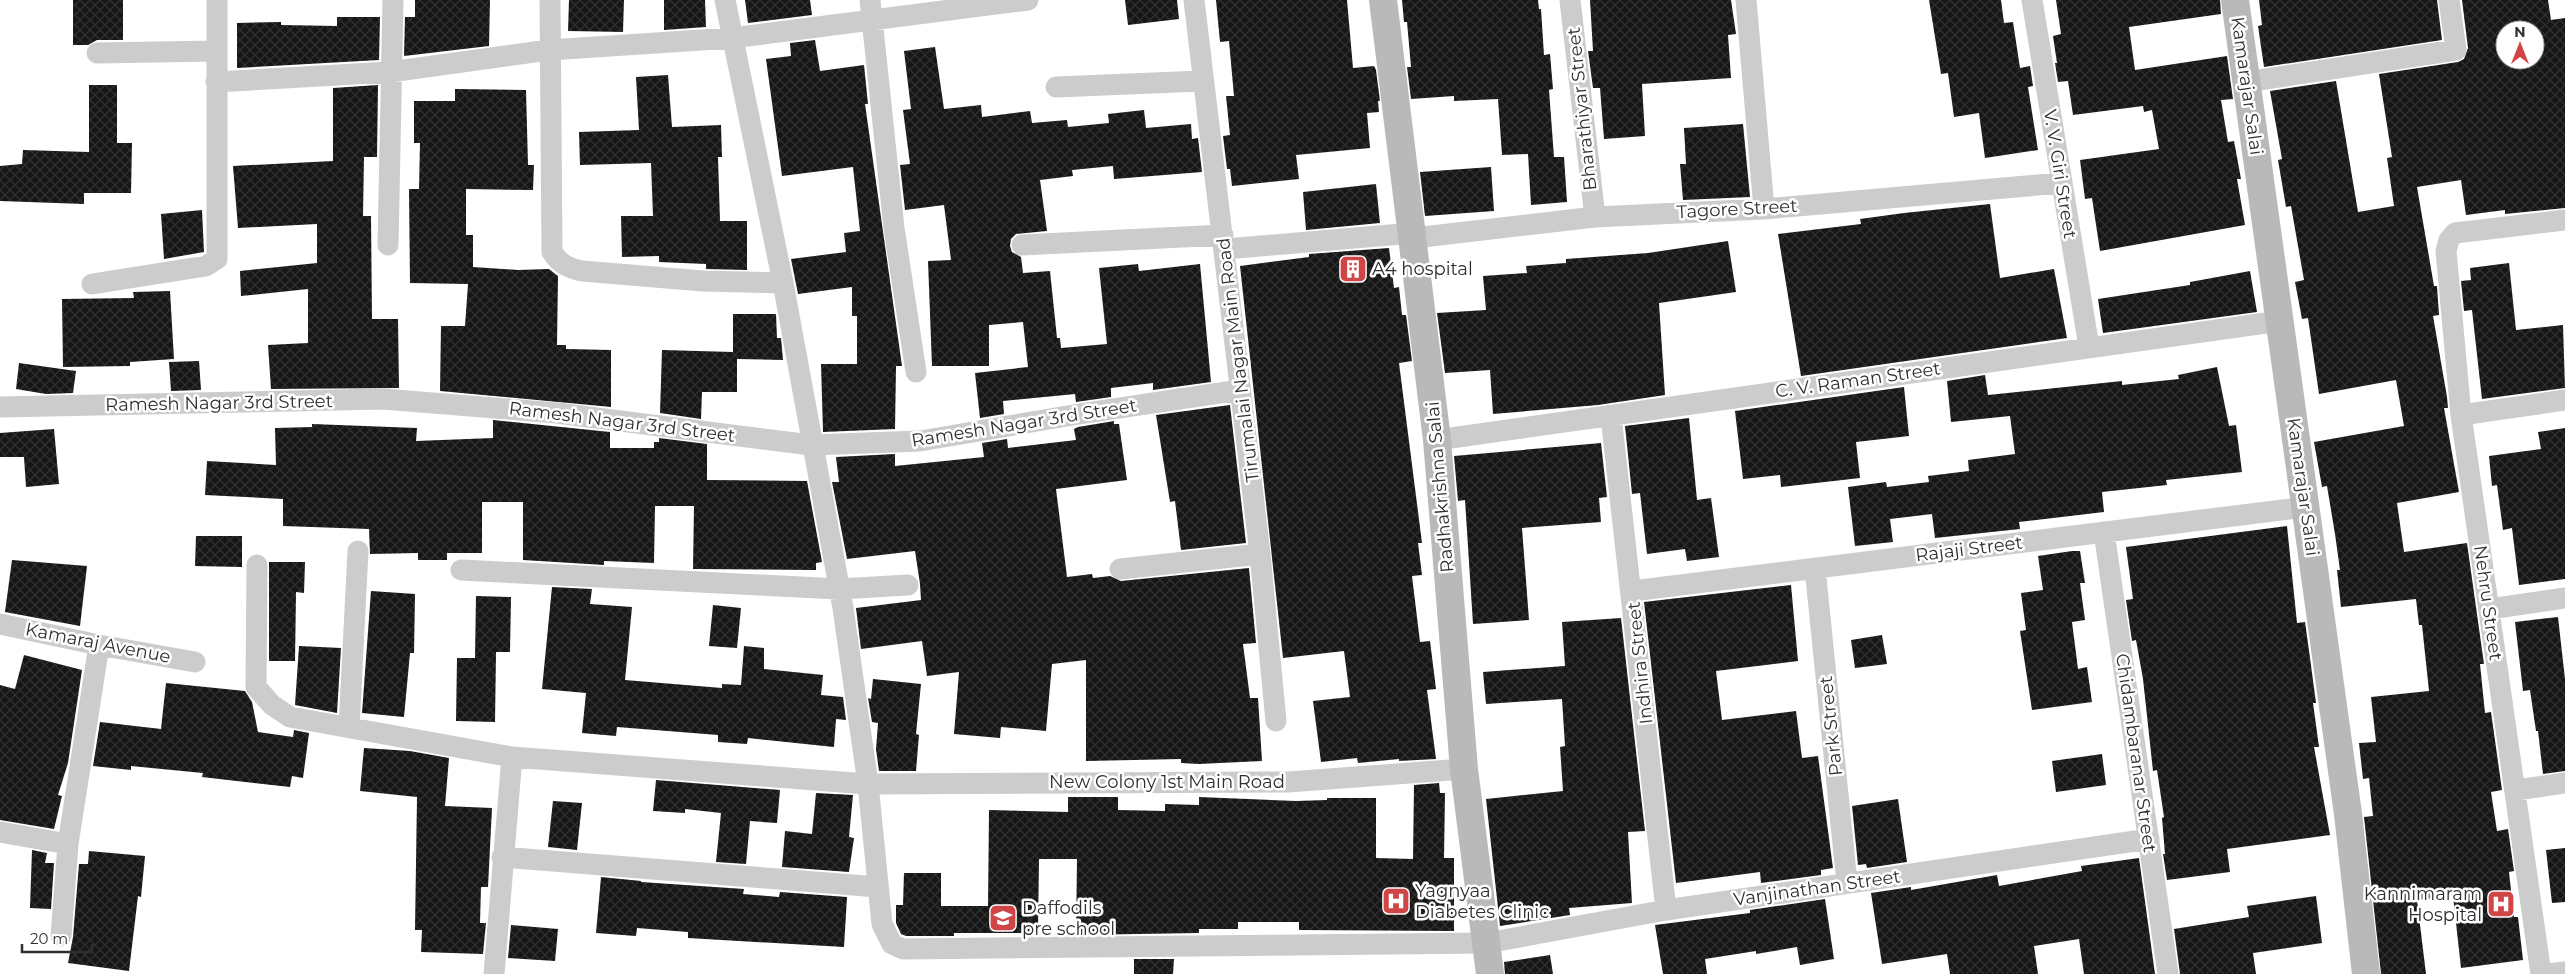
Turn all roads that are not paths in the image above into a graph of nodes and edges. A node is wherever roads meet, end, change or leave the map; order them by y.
1 (217, 0) edge
2 (393, 0) edge
3 (550, 0) edge
4 (725, 0) edge
5 (1028, 0) edge
6 (1194, 0) edge
7 (1384, 0) edge
8 (1570, 0) edge
9 (1746, 0) edge
10 (2032, 0) edge
11 (2235, 0) edge
12 (2449, 0) edge
13 (871, 10) edge
14 (732, 38) junction
15 (549, 50) junction
16 (216, 51) junction
17 (97, 53) dead end
18 (390, 72) junction
19 (1202, 81) junction
20 (216, 82) junction
21 (2246, 82) junction
22 (1056, 87) dead end
23 (2061, 182) junction
24 (1764, 209) junction
25 (1595, 217) junction
26 (2565, 220) edge
27 (1414, 235) junction
28 (1224, 242) junction
29 (388, 245) dead end
30 (1022, 245) dead end
31 (783, 283) junction
32 (92, 284) dead end
33 (2280, 321) junction
34 (2088, 347) junction
35 (916, 372) dead end
36 (1240, 390) junction
37 (2565, 400) edge
38 (0, 407) edge
39 (2461, 415) junction
40 (1611, 416) junction
41 (1437, 440) junction
42 (811, 445) junction
43 (2306, 507) junction
44 (2104, 532) junction
45 (358, 551) dead end
46 (1260, 554) junction
47 (257, 565) dead end
48 (1120, 568) dead end
49 (1815, 568) junction
50 (461, 570) dead end
51 (908, 585) dead end
52 (839, 589) junction
53 (1632, 591) junction
54 (2565, 598) edge
55 (2489, 609) junction
56 (0, 624) edge
57 (99, 645) junction
58 (195, 662) dead end
59 (1276, 721) dead end
60 (349, 728) junction
61 (512, 757) junction
62 (1464, 770) junction
63 (2565, 783) edge
64 (868, 784) junction
65 (2516, 790) junction
66 (0, 832) edge
67 (2149, 839) junction
68 (68, 844) junction
69 (502, 857) junction
70 (1847, 883) junction
71 (878, 887) junction
72 (1666, 910) junction
73 (60, 936) dead end
74 (1487, 942) junction
75 (2565, 972) edge
76 (494, 974) edge
77 (1490, 974) edge
78 (2168, 974) edge
79 (2366, 974) edge
80 (2541, 974) edge
81 (2547, 974) edge

1 - 16 street
2 - 18 street
3 - 15 street
4 - 14 street, Vanjinathan Street
5 - 13 street
6 - 19 street, Tirumalai Nagar Main Road
7 - 27 street, Radhakrishna Salai
8 - 25 street, Bharathiyar Street
9 - 24 street
10 - 23 street, V. V. Giri Street
11 - 21 street, Kamarajar Salai
12 - 21 street
13 - 14 street
13 - 35 street
14 - 15 street
14 - 31 street, Vanjinathan Street
15 - 18 street
15 - 31 street
16 - 17 street
16 - 20 street
18 - 20 street
18 - 29 street
19 - 22 street
19 - 28 street, Tirumalai Nagar Main Road
20 - 32 street
21 - 33 street, Kamarajar Salai
23 - 24 street, Tagore Street
23 - 34 street, V. V. Giri Street
24 - 25 street, Tagore Street
25 - 27 street, Tagore Street
26 - 39 street, Nehru Street
27 - 28 street, Tagore Street
27 - 41 street, Radhakrishna Salai
28 - 30 street, Tagore Street
28 - 36 street, Tirumalai Nagar Main Road
31 - 42 street, Vanjinathan Street
33 - 34 street, C. V. Raman Street
33 - 43 street, Kamarajar Salai
34 - 40 street, C. V. Raman Street
36 - 42 street, Ramesh Nagar 3rd Street
36 - 46 street, Tirumalai Nagar Main Road
37 - 39 street
38 - 42 street, Ramesh Nagar 3rd Street
39 - 55 street, Nehru Street
40 - 41 street, C. V. Raman Street
40 - 53 street, Indhira Street
41 - 62 street, Radhakrishna Salai
42 - 52 street, Vanjinathan Street
43 - 44 street, Rajaji Street
43 - 79 street, Kamarajar Salai
44 - 49 street, Rajaji Street
44 - 67 street, Chidambaranar Street
45 - 60 street
46 - 48 street
46 - 59 street, Tirumalai Nagar Main Road
47 - 60 street, New Colony 1st Main Road
49 - 53 street, Rajaji Street
49 - 70 street, Park Street
50 - 52 street
51 - 52 street
52 - 64 street, Vanjinathan Street
53 - 72 street, Indhira Street
54 - 55 street
55 - 65 street, Nehru Street
56 - 57 street, Kamaraj Avenue
57 - 58 street, Kamaraj Avenue
57 - 68 street
60 - 61 street, New Colony 1st Main Road
61 - 64 street, New Colony 1st Main Road
61 - 69 street
62 - 64 street, New Colony 1st Main Road
62 - 74 street, Radhakrishna Salai
63 - 65 street
64 - 71 street, Vanjinathan Street
65 - 80 street, Nehru Street
66 - 68 street
67 - 70 street, Vanjinathan Street
67 - 78 street, Chidambaranar Street
68 - 73 street
69 - 71 street
69 - 76 street
70 - 72 street, Vanjinathan Street
71 - 74 street, Vanjinathan Street
72 - 74 street, Vanjinathan Street
74 - 77 street, Radhakrishna Salai
75 - 81 street

